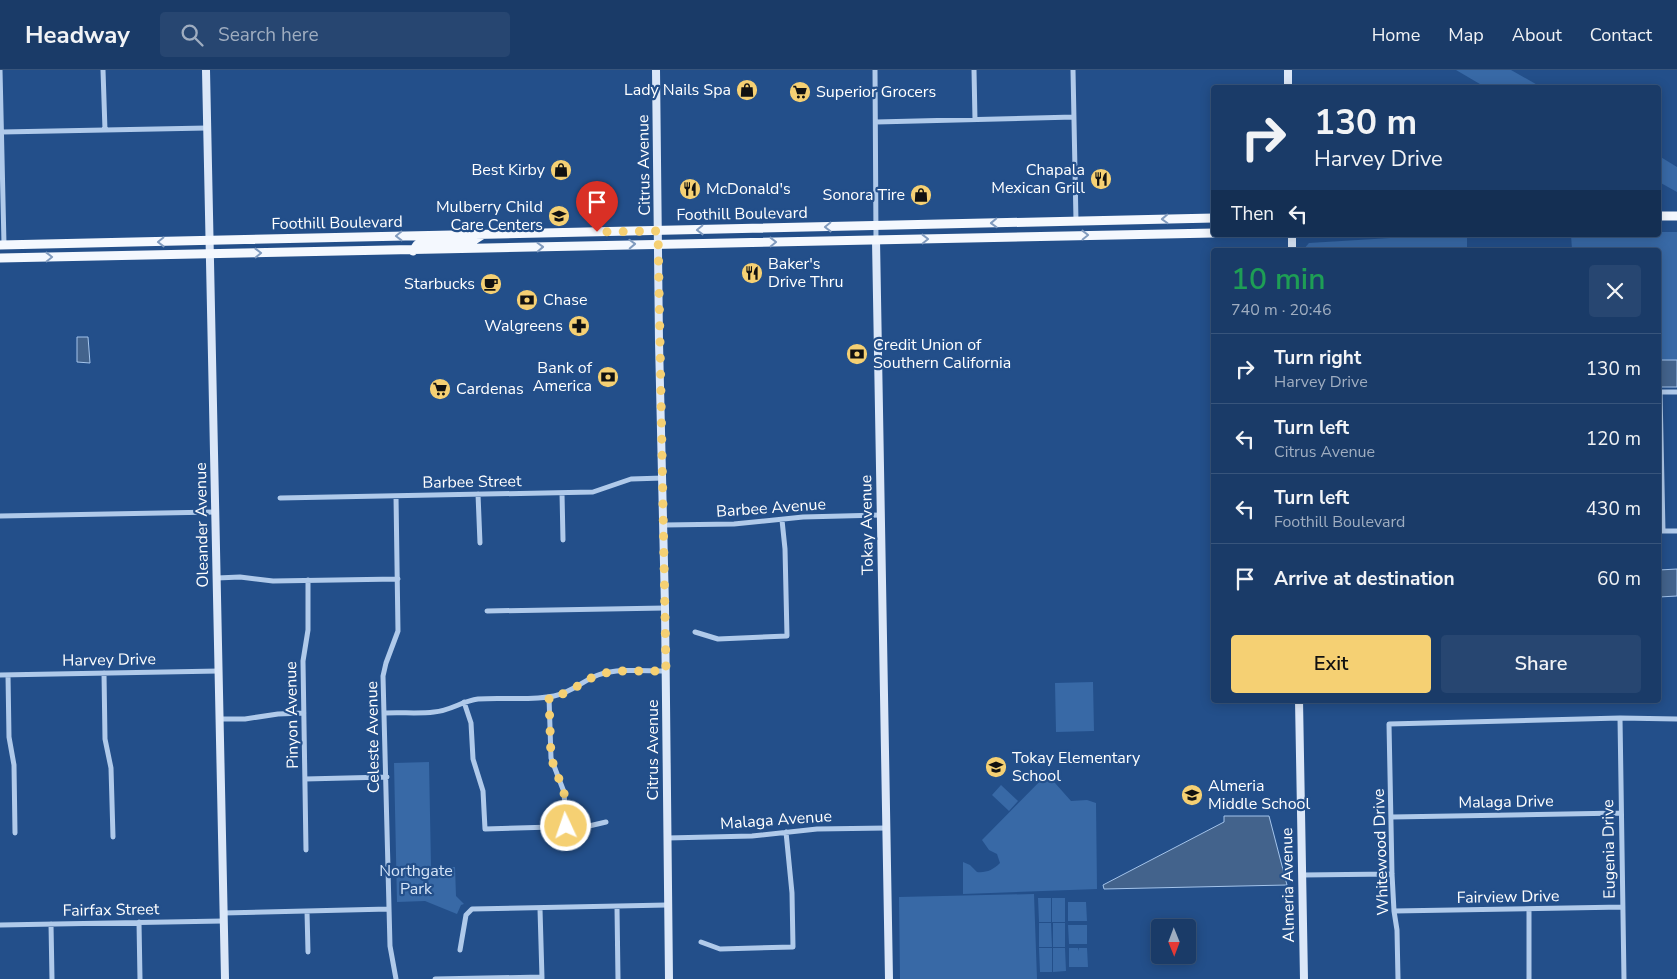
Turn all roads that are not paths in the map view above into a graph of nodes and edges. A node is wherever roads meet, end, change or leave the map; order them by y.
1 (0, 70) edge
2 (103, 70) edge
3 (206, 70) edge
4 (656, 70) edge
5 (875, 70) edge
6 (974, 70) edge
7 (1073, 70) edge
8 (1288, 70) edge
9 (1288, 85) edge
10 (1074, 117) junction
11 (975, 120) junction
12 (876, 122) junction
13 (207, 128) junction
14 (104, 130) junction
15 (2, 132) junction
16 (1661, 216) edge
17 (1677, 216) edge
18 (1211, 218) edge
19 (1076, 221) junction
20 (876, 226) junction
21 (658, 231) junction
22 (1211, 233) edge
23 (483, 235) junction
24 (876, 240) junction
25 (209, 241) junction
26 (658, 243) junction
27 (2, 245) edge
28 (413, 251) junction
29 (210, 254) junction
30 (0, 258) edge
31 (1661, 392) edge
32 (1677, 392) edge
33 (663, 478) junction
34 (562, 493) junction
35 (478, 494) junction
36 (396, 496) junction
37 (280, 498) dead end
38 (215, 512) junction
39 (881, 515) junction
40 (0, 516) edge
41 (782, 520) junction
42 (664, 525) junction
43 (1661, 531) edge
44 (1677, 531) edge
45 (563, 540) dead end
46 (480, 543) dead end
47 (217, 578) junction
48 (398, 579) junction
49 (308, 580) junction
50 (665, 608) junction
51 (487, 611) dead end
52 (695, 632) dead end
53 (219, 670) junction
54 (666, 671) junction
55 (104, 673) junction
56 (0, 675) edge
57 (8, 675) junction
58 (549, 697) junction
59 (464, 702) junction
60 (1299, 703) edge
61 (304, 713) junction
62 (385, 713) junction
63 (1620, 718) junction
64 (219, 719) junction
65 (1677, 719) edge
66 (386, 777) junction
67 (305, 779) junction
68 (1621, 813) junction
69 (1392, 817) junction
70 (606, 822) dead end
71 (566, 826) junction
72 (887, 828) junction
73 (786, 832) junction
74 (15, 833) dead end
75 (113, 837) dead end
76 (667, 838) junction
77 (306, 850) dead end
78 (1392, 874) junction
79 (1302, 876) junction
80 (667, 905) junction
81 (617, 907) junction
82 (1623, 907) junction
83 (389, 909) junction
84 (540, 909) junction
85 (1528, 909) junction
86 (307, 911) junction
87 (1394, 911) junction
88 (223, 917) junction
89 (139, 922) junction
90 (51, 924) junction
91 (0, 925) edge
92 (701, 942) dead end
93 (460, 950) dead end
94 (308, 952) dead end
95 (542, 978) edge
96 (52, 979) edge
97 (140, 979) edge
98 (225, 979) edge
99 (396, 979) edge
100 (435, 979) edge
101 (618, 979) edge
102 (669, 979) edge
103 (889, 979) edge
104 (1304, 979) edge
105 (1398, 979) edge
106 (1529, 979) edge
107 (1624, 979) edge

1 - 15 street
2 - 14 street
3 - 13 street, Oleander Avenue
4 - 21 street, Citrus Avenue
5 - 12 street, Tokay Avenue
6 - 11 street
7 - 10 street
8 - 9 street
10 - 11 street
10 - 19 street
11 - 12 street
12 - 20 street, Tokay Avenue
13 - 14 street
13 - 25 street, Oleander Avenue
14 - 15 street
15 - 27 street
16 - 17 main road
18 -> 19 main road, Foothill Boulevard
19 -> 20 main road, Foothill Boulevard
20 -> 21 main road, Foothill Boulevard
20 - 24 street, Tokay Avenue
21 - 23 main road, Foothill Boulevard
21 - 26 street, Citrus Avenue
24 -> 22 main road, Foothill Boulevard
23 -> 25 main road, Foothill Boulevard
23 - 28 main road
26 -> 24 main road, Foothill Boulevard
24 - 39 street, Tokay Avenue
25 -> 27 main road, Foothill Boulevard
25 - 29 street, Oleander Avenue
28 -> 26 main road, Foothill Boulevard
26 - 33 street, Citrus Avenue
29 -> 28 main road, Foothill Boulevard
30 -> 29 main road, Foothill Boulevard
29 - 38 street, Oleander Avenue
31 - 32 street
33 - 34 street, Barbee Street
33 - 42 street, Citrus Avenue
34 - 35 street, Barbee Street
34 - 45 street
35 - 36 street, Barbee Street
35 - 46 street
36 - 37 street, Barbee Street
36 - 48 street, Celeste Avenue
38 - 40 street
38 - 47 street, Oleander Avenue
39 - 41 street, Barbee Avenue
39 - 72 street, Tokay Avenue
41 - 42 street, Barbee Avenue
41 - 52 street
42 - 50 street, Citrus Avenue
43 - 44 street
47 - 49 street
47 - 53 street, Oleander Avenue
48 - 49 street
48 - 62 street, Celeste Avenue
49 - 61 street, Pinyon Avenue
50 - 51 street
50 - 54 street, Citrus Avenue
53 - 55 street, Harvey Drive
53 - 64 street, Oleander Avenue
54 - 58 street
54 - 76 street, Citrus Avenue
55 - 57 street, Harvey Drive
55 - 75 street
56 - 57 street, Harvey Drive
57 - 74 street
58 - 59 street
58 - 71 street
59 - 62 street
59 - 71 street
60 - 79 street, Almeria Avenue
61 - 64 street
61 - 67 street, Pinyon Avenue
62 - 66 street, Celeste Avenue
63 - 65 street
63 - 68 street, Eugenia Drive
63 - 69 street, Whitewood Drive
64 - 88 street, Oleander Avenue
66 - 67 street
66 - 83 street, Celeste Avenue
67 - 77 street, Pinyon Avenue
68 - 69 street, Malaga Drive
68 - 82 street, Eugenia Drive
69 - 78 street, Whitewood Drive
70 - 71 street
72 - 73 street, Malaga Avenue
72 - 103 street, Tokay Avenue
73 - 76 street, Malaga Avenue
73 - 92 street
76 - 80 street, Citrus Avenue
78 - 79 street
78 - 87 street, Whitewood Drive
79 - 104 street, Almeria Avenue
80 - 81 street
80 - 102 street, Citrus Avenue
81 - 84 street
81 - 101 street
82 - 85 street, Fairview Drive
82 - 107 street, Eugenia Drive
83 - 86 street, Fairfax Street
83 - 99 street, Celeste Avenue
84 - 93 street
84 - 95 street
85 - 87 street, Fairview Drive
85 - 106 street
86 - 88 street, Fairfax Street
86 - 94 street
87 - 105 street, Whitewood Drive
88 - 89 street, Fairfax Street
88 - 98 street, Oleander Avenue
89 - 90 street, Fairfax Street
89 - 97 street
90 - 91 street, Fairfax Street
90 - 96 street
95 - 100 street

